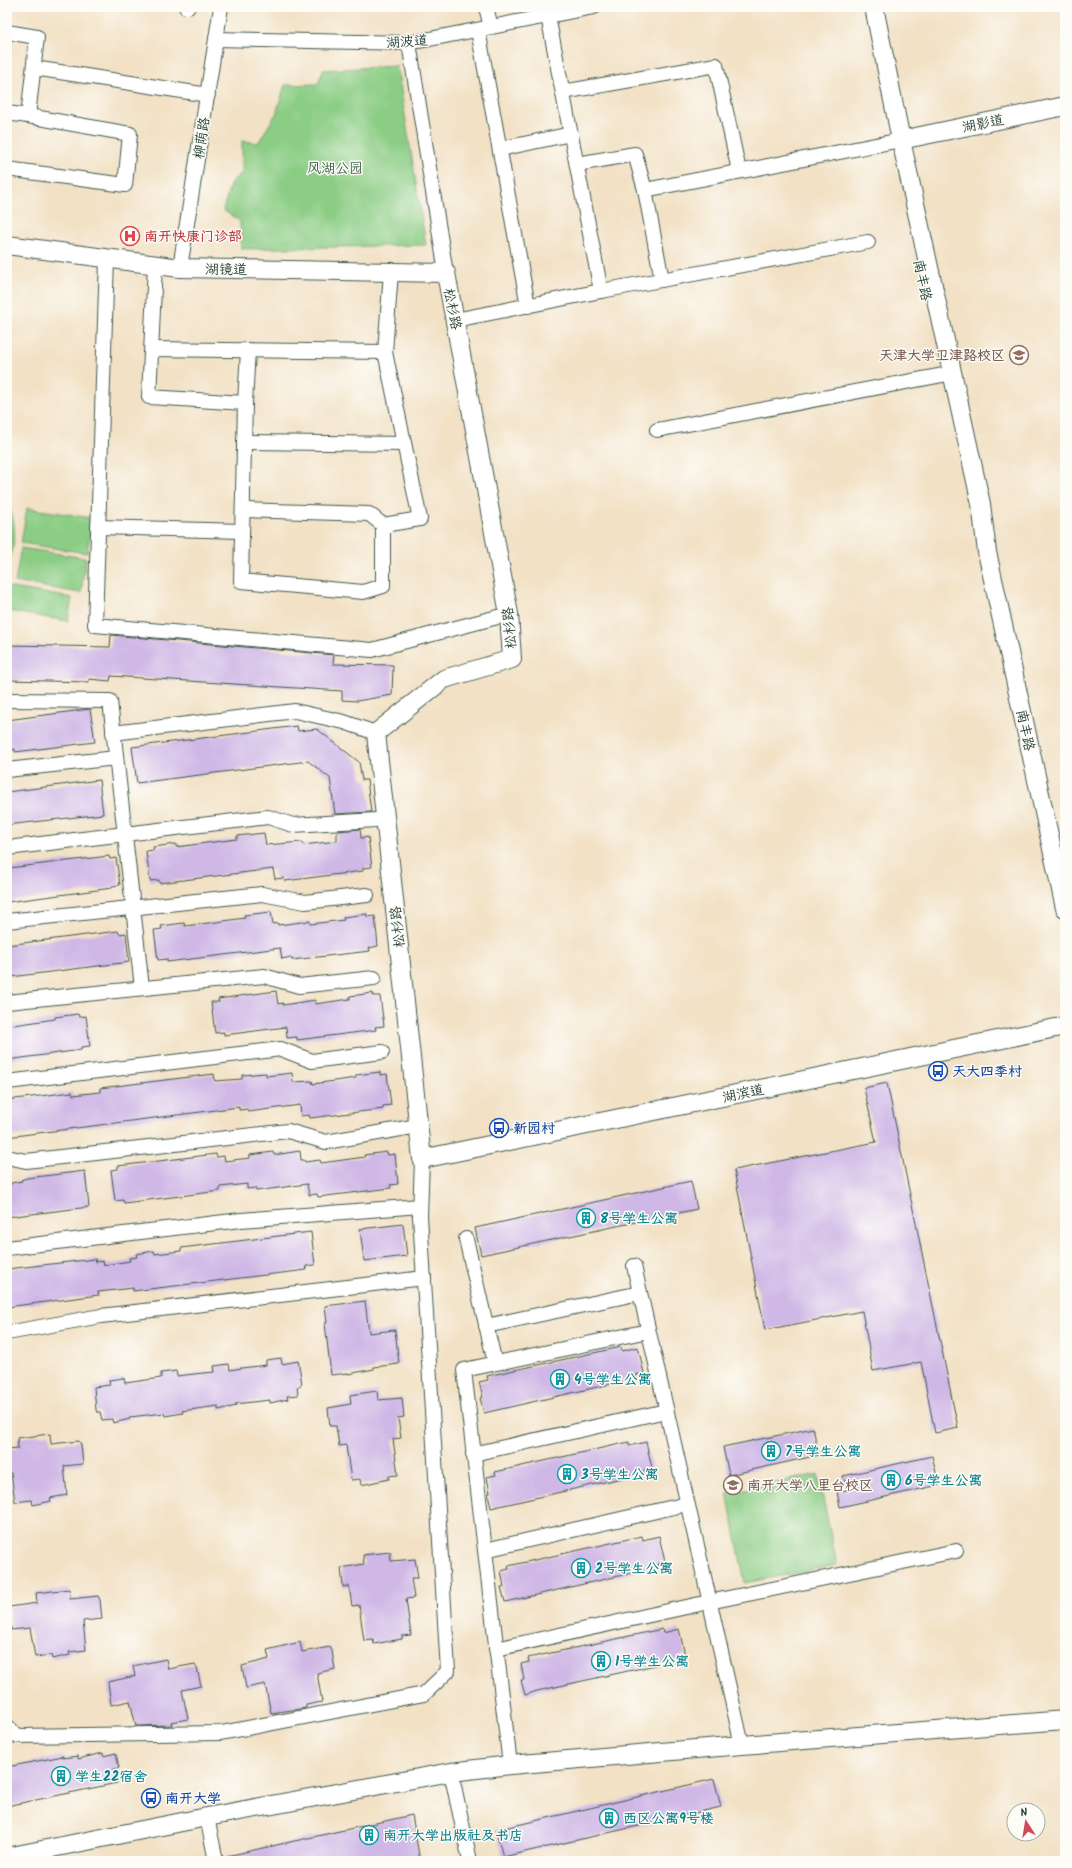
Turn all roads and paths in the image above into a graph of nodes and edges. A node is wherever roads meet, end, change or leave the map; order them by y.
1 (221, 7) edge
2 (486, 7) edge
3 (594, 7) edge
4 (865, 7) edge
5 (874, 7) edge
6 (548, 16) junction
7 (484, 29) junction
8 (7, 32) edge
9 (216, 38) junction
10 (409, 44) junction
11 (34, 68) junction
12 (563, 92) junction
13 (208, 95) junction
14 (1065, 106) edge
15 (7, 113) edge
16 (28, 116) junction
17 (571, 134) junction
18 (897, 140) junction
19 (500, 149) junction
20 (577, 164) junction
21 (7, 169) edge
22 (739, 171) junction
23 (644, 190) junction
24 (868, 242) dead end
25 (7, 245) edge
26 (107, 258) junction
27 (155, 265) junction
28 (180, 268) junction
29 (391, 272) junction
30 (446, 273) junction
31 (662, 280) junction
32 (601, 292) junction
33 (528, 306) junction
34 (455, 320) junction
35 (152, 349) junction
36 (248, 350) junction
37 (385, 352) junction
38 (948, 374) junction
39 (245, 404) junction
40 (657, 430) dead end
41 (244, 442) junction
42 (404, 444) junction
43 (242, 510) junction
44 (383, 524) junction
45 (98, 527) junction
46 (242, 531) junction
47 (509, 614) junction
48 (7, 700) edge
49 (113, 733) junction
50 (376, 733) junction
51 (116, 758) junction
52 (7, 770) edge
53 (376, 820) dead end
54 (125, 834) junction
55 (7, 848) edge
56 (367, 895) dead end
57 (133, 908) junction
58 (1065, 908) edge
59 (7, 921) edge
60 (374, 978) dead end
61 (142, 988) junction
62 (7, 1002) edge
63 (1065, 1026) edge
64 (382, 1052) dead end
65 (7, 1082) edge
66 (418, 1126) junction
67 (7, 1158) edge
68 (422, 1159) junction
69 (420, 1206) junction
70 (466, 1239) dead end
71 (7, 1248) edge
72 (634, 1266) dead end
73 (424, 1278) junction
74 (640, 1293) junction
75 (486, 1326) junction
76 (648, 1331) junction
77 (7, 1333) edge
78 (495, 1363) junction
79 (666, 1411) junction
80 (473, 1454) junction
81 (688, 1504) junction
82 (485, 1550) junction
83 (956, 1551) dead end
84 (709, 1602) junction
85 (496, 1649) junction
86 (1065, 1720) edge
87 (7, 1726) edge
88 (742, 1745) junction
89 (510, 1765) junction
90 (451, 1772) junction
91 (207, 1817) junction
92 (7, 1857) edge
93 (216, 1861) edge
94 (470, 1861) edge

1 - 9 street, 柳荫路
2 - 7 street
3 - 6 street, 湖波道
4 - 18 street, 南丰路
5 - 18 street, 南丰路
6 - 7 street, 湖波道
6 - 12 street
7 - 10 street, 湖波道
7 - 19 street
8 - 11 street
9 - 10 street, 湖波道
9 - 13 street, 柳荫路
10 - 30 street, 松杉路
11 - 13 street
11 - 16 street
12 - 17 street
12 - 22 street
13 - 28 street, 柳荫路
14 - 18 street, 湖影道
15 - 16 street
16 - 21 street
17 - 19 street
17 - 20 street
18 - 22 street
18 - 38 street, 南丰路
19 - 33 street
20 - 23 street
20 - 32 street
22 - 23 street
23 - 31 street
24 - 31 street
25 - 26 street, 湖镜道
26 - 27 street, 湖镜道
26 - 45 street
27 - 28 street, 湖镜道
27 - 35 street
28 - 29 street, 湖镜道
29 - 30 street, 湖镜道
29 - 37 street
30 - 34 street, 松杉路
31 - 32 street
32 - 33 street
33 - 34 street
34 - 47 street, 松杉路
35 - 36 street
35 - 39 street
36 - 37 street
36 - 39 street
37 - 42 street
38 - 40 street
38 - 58 street, 南丰路
39 - 41 street
41 - 42 street
41 - 43 street
42 - 44 street
43 - 44 street
43 - 46 street
44 - 46 street
45 - 46 street
45 - 47 street
47 - 50 street, 松杉路
48 - 49 street
49 - 50 street
49 - 51 street
50 - 66 street, 松杉路
51 - 52 street
51 - 54 street
53 - 54 street
54 - 55 street
54 - 57 street
56 - 57 street
57 - 59 street
57 - 61 street
60 - 61 street
61 - 62 street
63 - 68 street, 湖滨道
64 - 65 street
66 - 67 street
66 - 68 street, 松杉路
68 - 69 street
69 - 71 street
69 - 73 street
70 - 75 street
72 - 74 street
73 - 77 street
73 - 87 street
74 - 75 street
74 - 76 street
75 - 78 street
76 - 78 street
76 - 79 street
78 - 80 street
79 - 80 street
79 - 81 street
80 - 82 street
81 - 82 street
81 - 84 street
82 - 85 street
83 - 84 street
84 - 85 street
84 - 88 street
85 - 89 street
86 - 88 street
88 - 89 street
89 - 90 street
90 - 91 street
90 - 94 street
91 - 92 street
91 - 93 street

